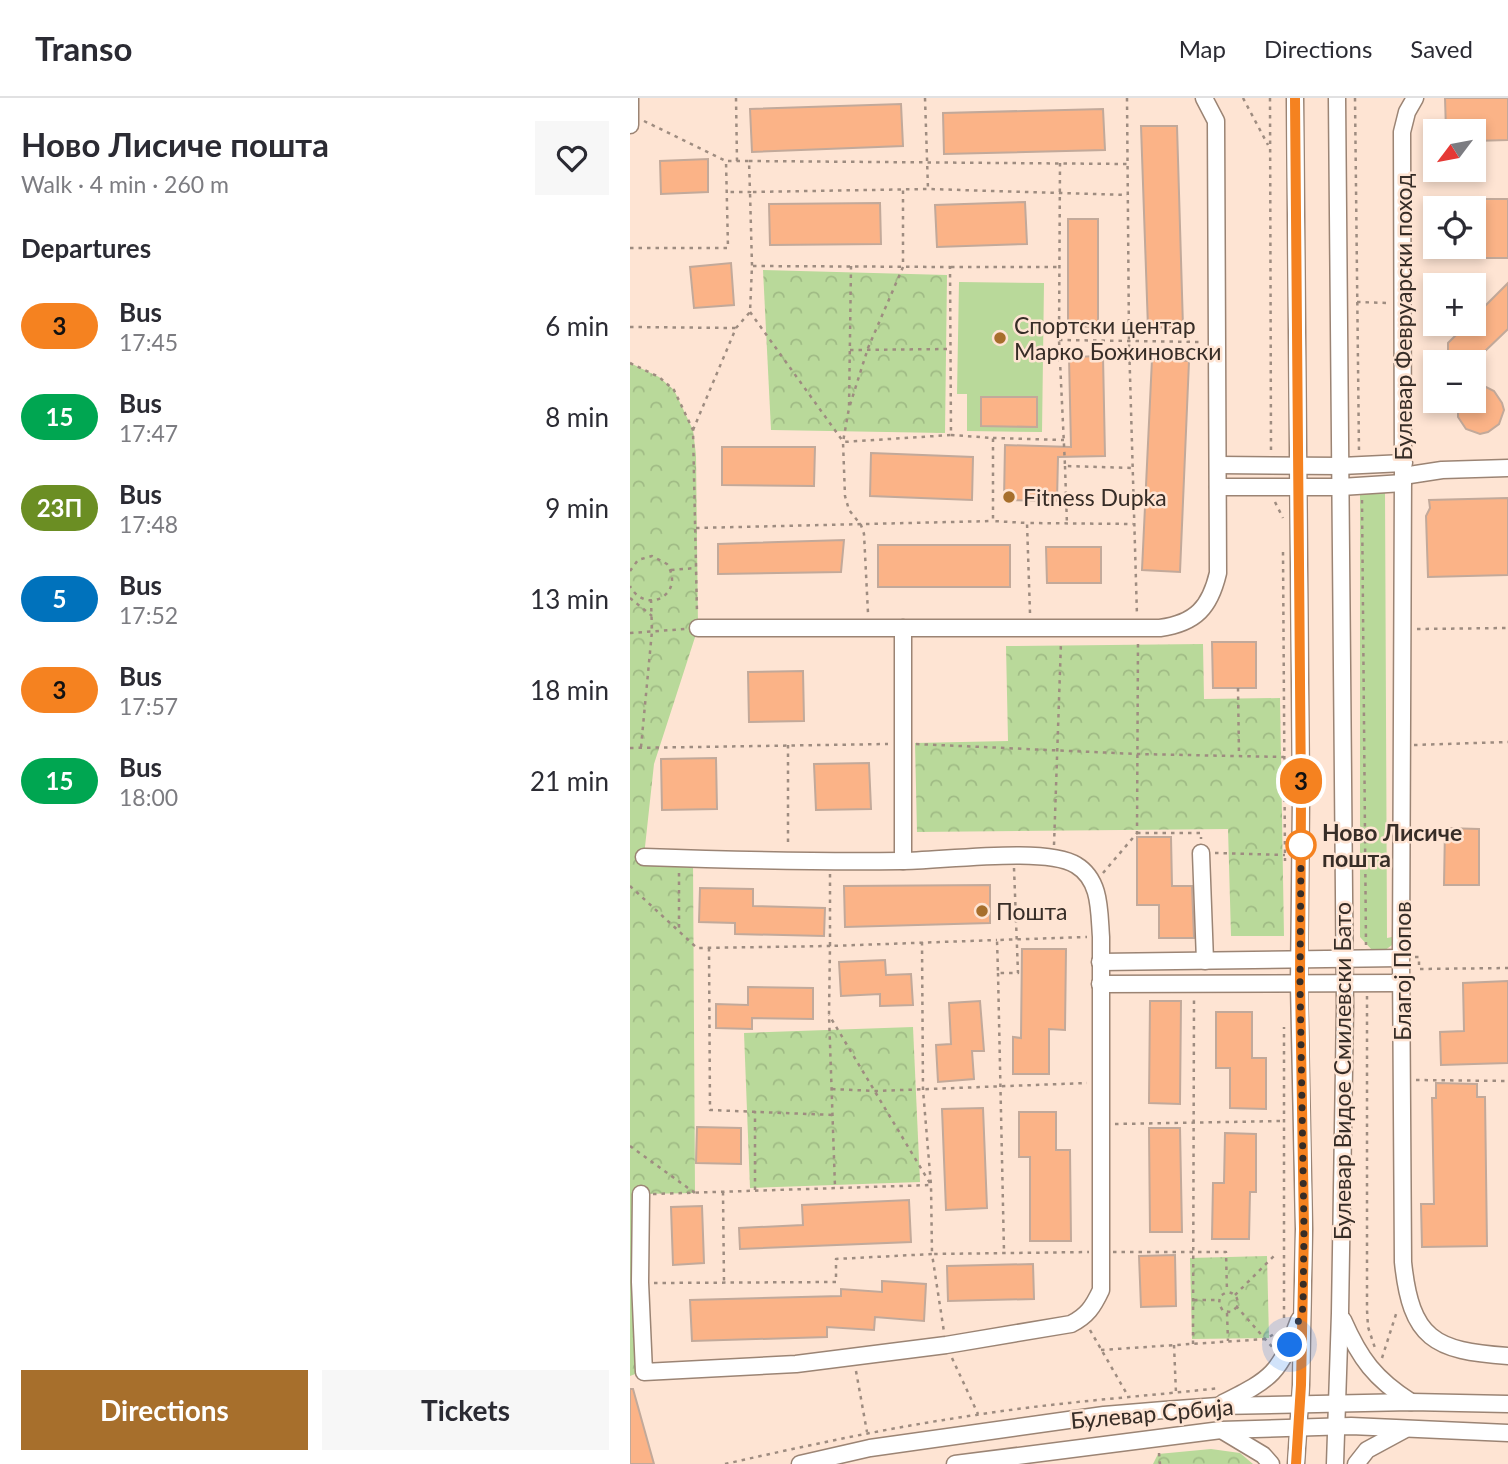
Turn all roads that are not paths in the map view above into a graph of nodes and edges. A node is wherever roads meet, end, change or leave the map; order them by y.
1 (630, 98) edge
2 (1204, 98) edge
3 (1295, 98) edge
4 (1337, 98) edge
5 (1415, 98) edge
6 (630, 114) edge
7 (630, 125) edge
8 (1218, 466) junction
9 (1298, 466) junction
10 (1341, 466) junction
11 (1508, 468) edge
12 (1403, 474) junction
13 (1341, 486) junction
14 (1218, 487) junction
15 (1298, 487) junction
16 (698, 628) road end
17 (902, 628) junction
18 (1201, 853) dead end
19 (644, 857) dead end
20 (903, 861) junction
21 (1401, 958) junction
22 (1344, 959) junction
23 (1300, 960) junction
24 (1205, 961) junction
25 (1100, 962) junction
26 (1300, 983) junction
27 (1344, 983) junction
28 (1402, 983) junction
29 (1100, 984) junction
30 (641, 1194) road end
31 (1303, 1308) junction
32 (1340, 1313) junction
33 (1508, 1356) edge
34 (637, 1374) edge
35 (1411, 1402) junction
36 (1337, 1403) junction
37 (1300, 1404) junction
38 (1508, 1404) edge
39 (1218, 1406) junction
40 (1299, 1426) junction
41 (1336, 1426) junction
42 (1408, 1428) junction
43 (1221, 1430) junction
44 (1508, 1433) edge
45 (800, 1464) edge
46 (956, 1464) edge
47 (1271, 1464) edge
48 (1296, 1464) edge
49 (1335, 1464) edge
50 (1356, 1464) edge

1 - 6 street
2 - 8 street
3 - 9 street, Булевар Видое Смилевски Бато
4 - 10 street, Булевар Видое Смилевски Бато
5 - 12 street, Булевар Февруарски поход
6 - 7 street
8 - 9 street
8 - 14 street
9 - 10 street
9 - 15 street, Булевар Видое Смилевски Бато
10 - 12 street
10 - 13 street, Булевар Видое Смилевски Бато
11 - 12 street, Булевар Февруарски поход
12 - 13 street
12 - 21 street, Благој Попов
13 - 15 street
13 - 22 street, Булевар Видое Смилевски Бато
14 - 15 street
14 - 17 street
15 - 23 street, Булевар Видое Смилевски Бато
16 - 17 street
17 - 20 street
18 - 24 street
19 - 20 street
20 - 25 street
21 - 22 street
21 - 28 street, Благој Попов
22 - 23 street
22 - 27 street, Булевар Видое Смилевски Бато
23 - 24 street
23 - 26 street, Булевар Видое Смилевски Бато
24 - 25 street
25 - 29 street
26 - 27 street
26 - 29 street
26 - 31 street, Булевар Видое Смилевски Бато
27 - 28 street
27 - 32 street, Булевар Видое Смилевски Бато
28 - 33 street, Благој Попов
29 - 34 street
30 - 34 street
31 - 37 street, Булевар Видое Смилевски Бато
31 - 39 street
32 - 35 street
32 - 36 street, Булевар Видое Смилевски Бато
35 - 36 street, Булевар Србија
35 - 38 street, Булевар Србија
36 - 37 street, Булевар Србија
36 - 41 street, Булевар Видое Смилевски Бато
37 - 39 street, Булевар Србија
37 - 40 street, Булевар Видое Смилевски Бато
39 - 45 street, Булевар Србија
40 - 41 street, Булевар Србија
40 - 43 street, Булевар Србија
40 - 48 street, Булевар Видое Смилевски Бато
41 - 42 street, Булевар Србија
41 - 49 street, Булевар Видое Смилевски Бато
42 - 44 street, Булевар Србија
42 - 50 street
43 - 46 street, Булевар Србија
43 - 47 street

